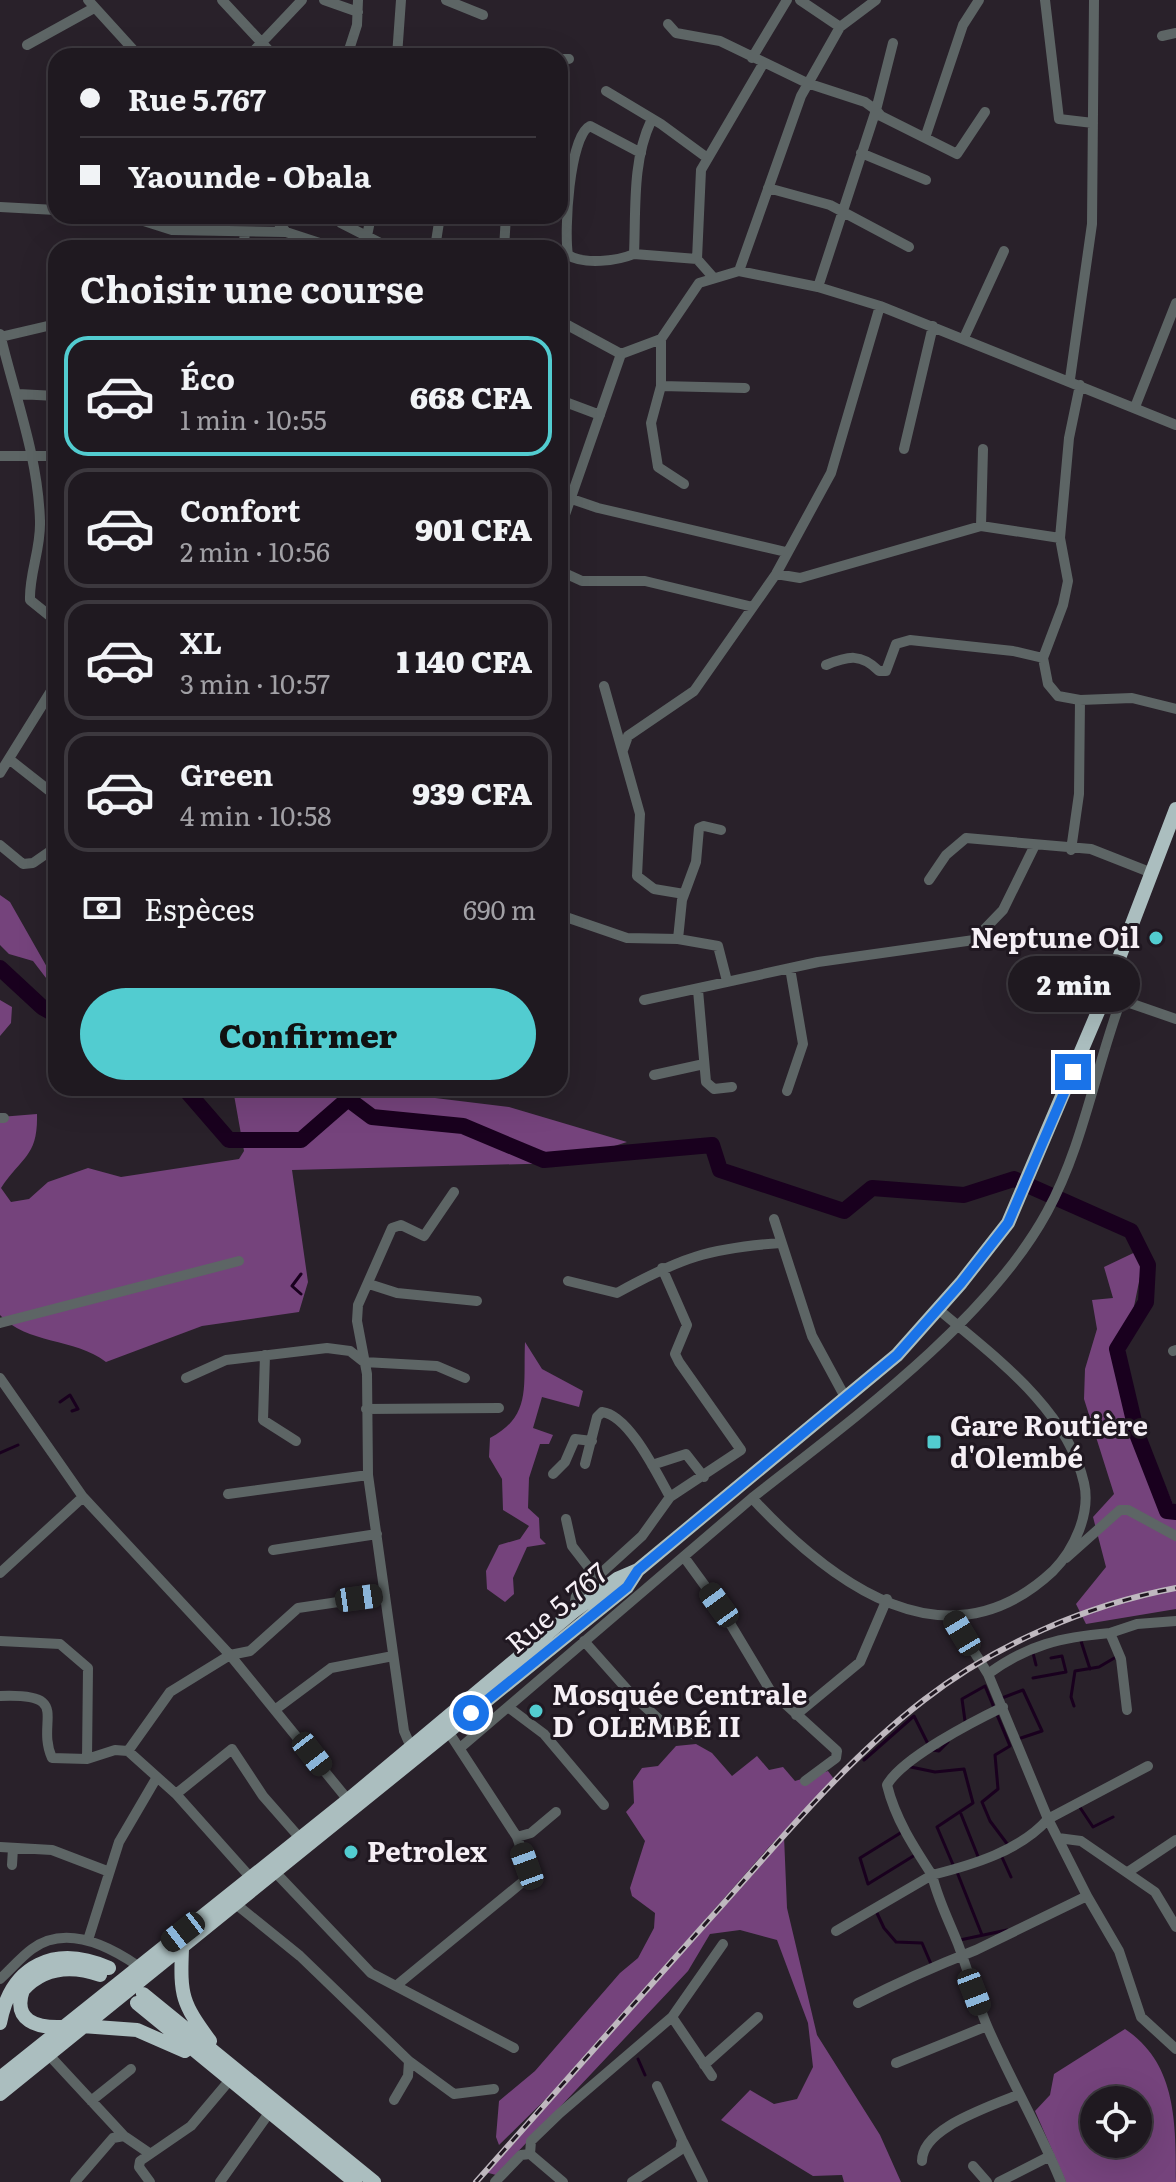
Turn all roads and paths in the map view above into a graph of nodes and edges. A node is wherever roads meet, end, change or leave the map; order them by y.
1 (222, 0) edge
2 (302, 0) edge
3 (324, 0) edge
4 (358, 0) edge
5 (401, 0) edge
6 (446, 0) edge
7 (787, 0) edge
8 (800, 0) edge
9 (876, 0) edge
10 (979, 0) edge
11 (1045, 0) edge
12 (1094, 0) edge
13 (91, 4) edge
14 (358, 12) junction
15 (483, 15) dead end
16 (668, 24) dead end
17 (840, 27) junction
18 (1176, 33) edge
19 (1162, 36) dead end
20 (263, 42) junction
21 (893, 43) dead end
22 (27, 45) dead end
23 (132, 48) edge
24 (257, 48) edge
25 (268, 48) edge
26 (349, 48) edge
27 (398, 48) edge
28 (752, 58) junction
29 (763, 64) junction
30 (807, 83) junction
31 (606, 91) dead end
32 (876, 110) junction
33 (985, 112) dead end
34 (651, 121) junction
35 (1093, 123) junction
36 (925, 138) junction
37 (641, 153) junction
38 (861, 153) junction
39 (706, 157) junction
40 (926, 180) dead end
41 (768, 188) junction
42 (0, 207) edge
43 (48, 210) edge
44 (843, 212) junction
45 (153, 224) edge
46 (280, 224) edge
47 (343, 224) edge
48 (369, 224) edge
49 (286, 232) junction
50 (245, 233) junction
51 (367, 236) junction
52 (244, 240) edge
53 (304, 240) edge
54 (375, 240) edge
55 (909, 247) dead end
56 (1004, 251) dead end
57 (634, 254) junction
58 (697, 259) junction
59 (739, 271) junction
60 (712, 276) junction
61 (818, 287) junction
62 (1176, 303) edge
63 (880, 306) junction
64 (568, 325) edge
65 (48, 326) edge
66 (933, 326) junction
67 (0, 336) edge
68 (964, 338) junction
69 (661, 339) junction
70 (621, 354) junction
71 (1070, 379) junction
72 (1080, 385) junction
73 (661, 386) junction
74 (745, 388) dead end
75 (18, 394) junction
76 (48, 396) edge
77 (568, 403) edge
78 (1135, 407) junction
79 (600, 415) junction
80 (1176, 425) edge
81 (904, 449) dead end
82 (983, 449) dead end
83 (32, 455) junction
84 (0, 456) edge
85 (48, 456) edge
86 (684, 484) dead end
87 (568, 489) edge
88 (568, 497) edge
89 (981, 526) junction
90 (1060, 538) junction
91 (786, 552) junction
92 (776, 574) junction
93 (568, 575) edge
94 (753, 607) junction
95 (48, 615) edge
96 (1043, 658) junction
97 (826, 665) dead end
98 (604, 686) dead end
99 (1080, 700) junction
100 (48, 704) edge
101 (1176, 709) edge
102 (623, 750) junction
103 (9, 759) junction
104 (0, 773) edge
105 (48, 790) edge
106 (1176, 809) edge
107 (721, 830) dead end
108 (0, 845) edge
109 (1035, 845) junction
110 (1071, 850) junction
111 (48, 853) edge
112 (1152, 873) junction
113 (929, 880) dead end
114 (684, 894) junction
115 (568, 918) edge
116 (678, 939) junction
117 (790, 968) junction
118 (727, 981) junction
119 (698, 990) junction
120 (644, 1000) dead end
121 (1103, 1000) junction
122 (1121, 1000) junction
123 (1176, 1019) edge
124 (704, 1064) junction
125 (654, 1075) dead end
126 (732, 1087) dead end
127 (787, 1091) dead end
128 (454, 1192) dead end
129 (774, 1219) dead end
130 (781, 1243) junction
131 (239, 1261) dead end
132 (662, 1268) junction
133 (568, 1281) dead end
134 (369, 1284) junction
135 (477, 1301) dead end
136 (938, 1309) junction
137 (0, 1323) edge
138 (956, 1324) junction
139 (265, 1355) junction
140 (364, 1362) junction
141 (0, 1378) edge
142 (186, 1378) dead end
143 (465, 1378) dead end
144 (845, 1397) junction
145 (499, 1408) dead end
146 (366, 1409) junction
147 (296, 1441) dead end
148 (592, 1441) junction
149 (585, 1464) dead end
150 (652, 1465) junction
151 (553, 1474) dead end
152 (368, 1475) junction
153 (704, 1477) junction
154 (228, 1494) dead end
155 (83, 1497) junction
156 (670, 1497) junction
157 (752, 1498) junction
158 (566, 1519) dead end
159 (377, 1534) junction
160 (1176, 1536) edge
161 (273, 1550) dead end
162 (684, 1557) junction
163 (1064, 1559) junction
164 (638, 1570) junction
165 (0, 1573) edge
166 (596, 1577) junction
167 (385, 1595) junction
168 (887, 1599) junction
169 (573, 1612) junction
170 (953, 1618) junction
171 (1176, 1621) edge
172 (1110, 1633) junction
173 (0, 1641) edge
174 (584, 1641) junction
175 (230, 1655) junction
176 (393, 1656) junction
177 (988, 1674) junction
178 (0, 1696) edge
179 (508, 1707) junction
180 (1003, 1707) junction
181 (276, 1709) junction
182 (1127, 1710) dead end
183 (796, 1715) junction
184 (445, 1726) junction
185 (698, 1735) dead end
186 (410, 1745) junction
187 (460, 1748) junction
188 (128, 1751) junction
189 (87, 1759) junction
190 (1148, 1766) dead end
191 (157, 1777) junction
192 (805, 1781) dead end
193 (176, 1794) junction
194 (348, 1800) junction
195 (604, 1805) dead end
196 (556, 1812) dead end
197 (1048, 1819) junction
198 (299, 1837) junction
199 (517, 1837) junction
200 (1058, 1838) junction
201 (1176, 1840) edge
202 (0, 1847) edge
203 (13, 1848) junction
204 (12, 1865) dead end
205 (107, 1871) junction
206 (1128, 1872) junction
207 (276, 1873) junction
208 (932, 1875) junction
209 (251, 1878) junction
210 (1087, 1896) junction
211 (237, 1905) junction
212 (1176, 1927) edge
213 (836, 1931) dead end
214 (88, 1940) junction
215 (723, 1944) dead end
216 (182, 1949) junction
217 (962, 1955) junction
218 (138, 1966) junction
219 (0, 1979) edge
220 (397, 1985) junction
221 (140, 1999) dead end
222 (858, 2003) dead end
223 (672, 2017) junction
224 (758, 2017) dead end
225 (0, 2023) edge
226 (82, 2026) junction
227 (987, 2026) junction
228 (62, 2027) junction
229 (514, 2048) dead end
230 (1176, 2049) edge
231 (48, 2054) junction
232 (214, 2059) junction
233 (409, 2061) junction
234 (896, 2063) dead end
235 (704, 2065) junction
236 (131, 2069) dead end
237 (712, 2076) dead end
238 (0, 2078) edge
239 (229, 2081) junction
240 (657, 2086) dead end
241 (494, 2089) dead end
242 (0, 2094) edge
243 (1019, 2094) junction
244 (394, 2100) dead end
245 (91, 2101) junction
246 (269, 2113) junction
247 (124, 2136) junction
248 (682, 2140) junction
249 (149, 2153) junction
250 (530, 2154) junction
251 (1050, 2156) junction
252 (922, 2161) dead end
253 (973, 2166) dead end
254 (638, 2180) edge
255 (75, 2182) edge
256 (150, 2182) edge
257 (220, 2182) edge
258 (355, 2182) edge
259 (374, 2182) edge
260 (495, 2182) edge
261 (563, 2182) edge
262 (703, 2182) edge
263 (987, 2182) edge
264 (999, 2182) edge
265 (1061, 2182) edge

1 - 20 street
2 - 20 street
3 - 14 street
4 - 14 street
5 - 27 street
6 - 15 street
7 - 28 street
8 - 17 street
9 - 17 street
10 - 36 street
11 - 35 street
12 - 35 street
13 - 22 street
13 - 23 street
14 - 26 street
16 - 28 street
17 - 30 street
18 - 19 street
20 - 24 street
20 - 25 street
21 - 32 street
28 - 29 street
29 - 30 street
29 - 39 street
30 - 32 street
30 - 41 street
31 - 34 street
32 - 36 street
32 - 38 street
33 - 36 street
34 - 37 street
34 - 39 street
35 - 71 street
37 - 57 street
37 - 57 street
38 - 40 street
38 - 44 street
39 - 58 street
41 - 44 street
41 - 59 street
42 - 43 street
44 - 55 street
44 - 61 street
45 - 50 street
46 - 49 street
47 - 51 street
48 - 51 street
49 - 50 street
49 - 53 street
50 - 52 street
51 - 54 street
56 - 68 street
57 - 58 street
58 - 60 street
59 - 60 street
59 - 61 street
60 - 69 street
61 - 63 street
62 - 78 street
63 - 66 street
63 - 91 street
64 - 70 street
65 - 67 street
66 - 68 street
66 - 81 street
67 - 75 street
68 - 71 street
69 - 70 street
69 - 73 street
70 - 79 street
71 - 72 street
72 - 78 street
72 - 90 street
73 - 74 street
73 - 86 street
75 - 76 street
75 - 83 street
77 - 79 street
78 - 80 street
79 - 87 street
82 - 89 street
83 - 84 street
83 - 85 street
83 - 95 street
88 - 91 street
89 - 90 street
89 - 92 street
90 - 96 street
91 - 92 street
92 - 94 street
93 - 94 street
94 - 102 street
96 - 97 street
96 - 99 street
98 - 102 street
99 - 101 street
99 - 110 street
100 - 103 street
102 - 114 street
103 - 104 street
103 - 105 street
106 - 112 highway, Rue 5.767
107 - 114 street
108 - 111 street
109 - 110 street
109 - 113 street
109 - 117 street
110 - 112 street
112 - 121 highway, Rue 5.767
114 - 116 street
115 - 116 street
116 - 118 street
117 - 118 street
117 - 127 street
118 - 119 street
119 - 120 street
119 - 124 street
121 - 122 street
121 - 136 highway, Rue 5.767
122 - 123 street
122 - 138 street
124 - 125 street
124 - 126 street
128 - 134 street
129 - 130 street
130 - 132 street
130 - 144 street
131 - 137 street
132 - 133 street
132 - 153 street
134 - 135 street
134 - 140 street
136 - 138 street
136 - 144 highway, Rue 5.767
138 - 157 street
138 - 163 street
139 - 140 street
139 - 142 street
139 - 147 street
140 - 143 street
140 - 146 street
141 - 155 street
144 - 164 highway, Rue 5.767
145 - 146 street
146 - 152 street
148 - 149 street
148 - 150 street
148 - 151 street
150 - 153 street
150 - 156 street
152 - 154 street
152 - 159 street
153 - 156 street
155 - 165 street
155 - 175 street
156 - 166 street
157 - 162 street
157 - 168 street
158 - 166 street
159 - 161 street
159 - 167 street
160 - 163 street
162 - 174 street
162 - 183 street
163 - 170 street
164 - 169 highway
164 - 184 highway, Rue 5.767
166 - 169 street
167 - 175 street
167 - 176 street
168 - 170 street
168 - 183 street
169 - 184 highway
170 - 177 street
171 - 172 street
172 - 177 street
172 - 182 street
173 - 189 street
174 - 179 street
174 - 185 street
175 - 181 street
175 - 188 street
176 - 181 street
176 - 186 street
177 - 180 street
178 - 189 street
179 - 187 street
179 - 195 street
180 - 197 street
180 - 208 street
181 - 194 street
183 - 192 street
184 - 186 highway
184 - 187 street
184 - 207 highway, Rue 5.767
186 - 194 highway
187 - 199 street
188 - 189 street
188 - 191 street
190 - 197 street
191 - 193 street
191 - 205 street
193 - 198 street
193 - 209 street
194 - 198 highway
196 - 199 street
197 - 200 street
197 - 208 street
198 - 209 highway
199 - 220 street
200 - 206 street
200 - 210 street
201 - 206 street
202 - 203 street
203 - 204 street
203 - 205 street
205 - 214 street
206 - 212 street
207 - 211 highway, Rue 5.767
207 - 220 street
208 - 213 street
208 - 217 street
209 - 218 highway
210 - 217 street
210 - 230 street
211 - 216 highway, Rue 5.767
211 - 233 street
214 - 218 street
214 - 219 street
215 - 223 street
216 - 226 highway, Rue 5.767
216 - 232 highway
217 - 222 street
217 - 227 street
218 - 228 highway
220 - 229 street
221 - 232 highway
223 - 235 street
223 - 250 street
224 - 235 street
225 - 228 highway
226 - 231 highway, Rue 5.767
226 - 232 highway
227 - 234 street
227 - 243 street
228 - 238 highway
231 - 242 highway, Rue 5.767
231 - 245 street
232 - 239 highway
232 - 259 highway
233 - 241 street
233 - 244 street
235 - 237 street
236 - 245 street
239 - 246 highway
239 - 249 street
240 - 248 street
243 - 251 street
243 - 252 street
245 - 247 street
246 - 257 street
246 - 258 highway
247 - 249 street
247 - 255 street
248 - 254 street
248 - 262 street
249 - 256 street
250 - 260 street
250 - 261 street
251 - 264 street
251 - 265 street
253 - 263 street

